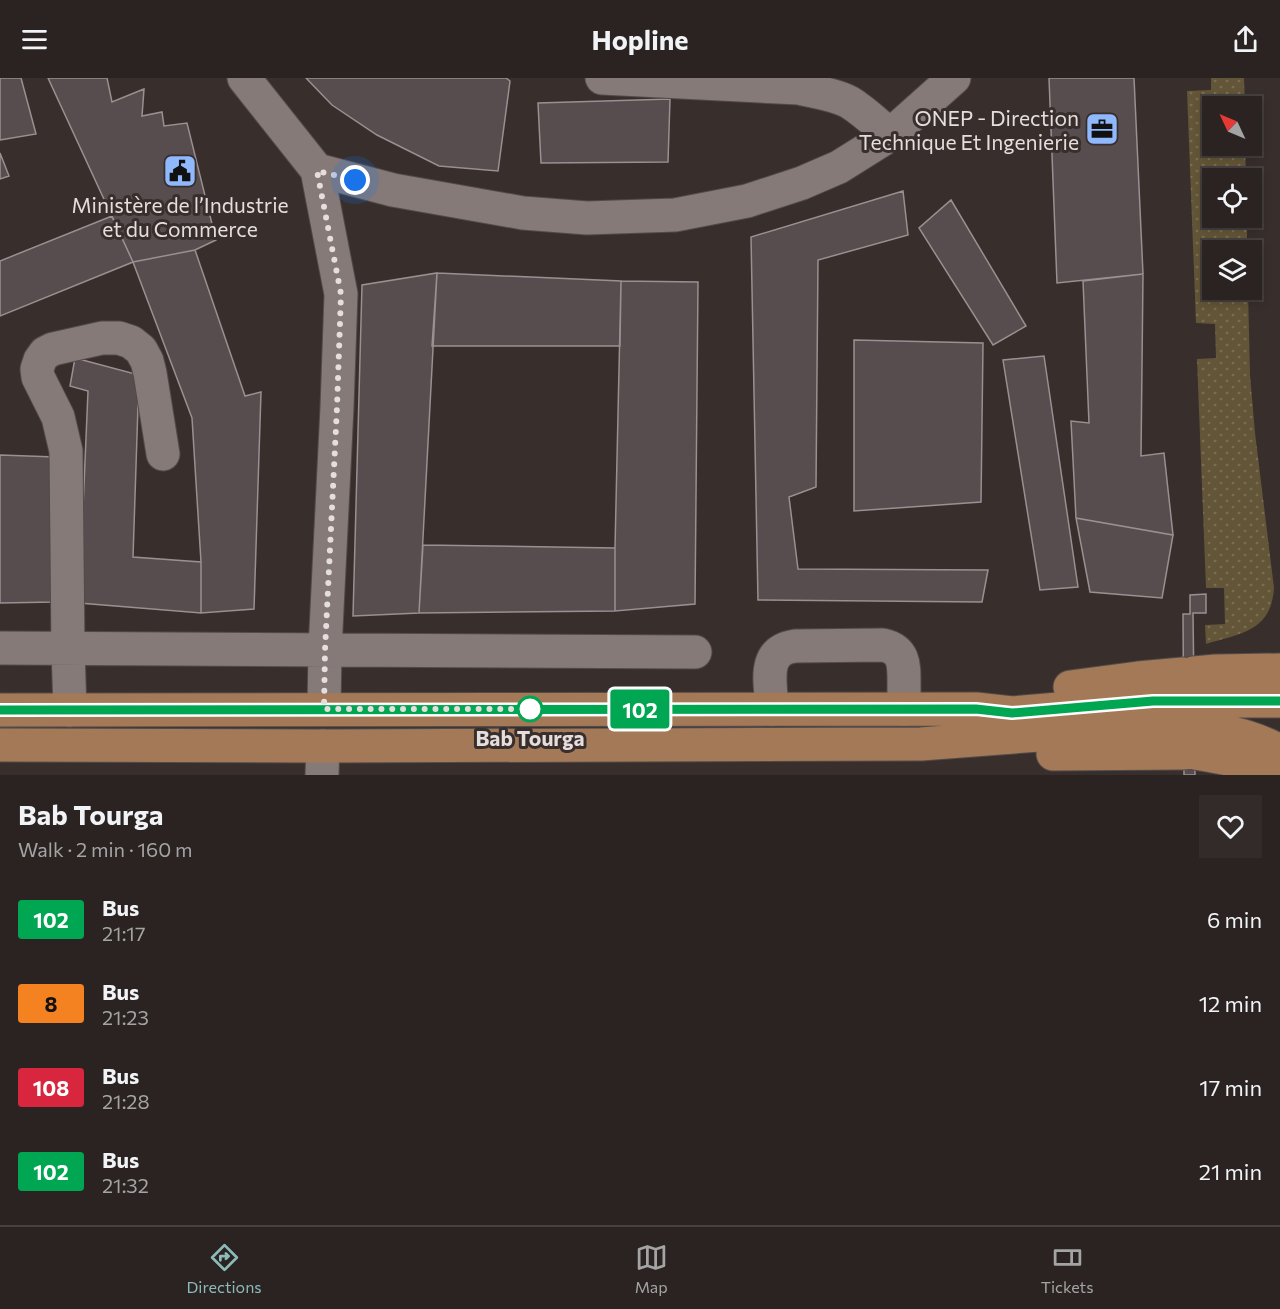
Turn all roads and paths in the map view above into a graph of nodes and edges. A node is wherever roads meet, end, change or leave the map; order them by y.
1 (244, 78) edge
2 (602, 78) edge
3 (954, 78) edge
4 (690, 80) edge
5 (890, 135) junction
6 (317, 171) junction
7 (164, 454) dead end
8 (0, 648) edge
9 (68, 649) junction
10 (325, 650) junction
11 (695, 652) dead end
12 (1273, 664) edge
13 (1280, 701) edge
14 (324, 709) junction
15 (772, 709) junction
16 (904, 709) junction
17 (0, 710) edge
18 (70, 710) junction
19 (1189, 713) junction
20 (0, 745) edge
21 (1280, 751) edge
22 (322, 761) edge
23 (1268, 775) edge

1 - 6 street
2 - 4 street
3 - 5 street
4 - 5 street
5 - 6 street
6 - 10 street
7 - 9 street
8 - 9 street
9 - 10 street
9 - 18 street
10 - 11 street
10 - 14 street
12 - 19 main road
13 - 19 main road
14 - 15 main road
14 - 18 main road
14 - 22 main road
15 - 16 main road
15 - 16 street
16 - 19 main road
17 - 18 main road
19 - 21 main road
19 - 22 main road
19 - 23 main road
20 - 22 main road

